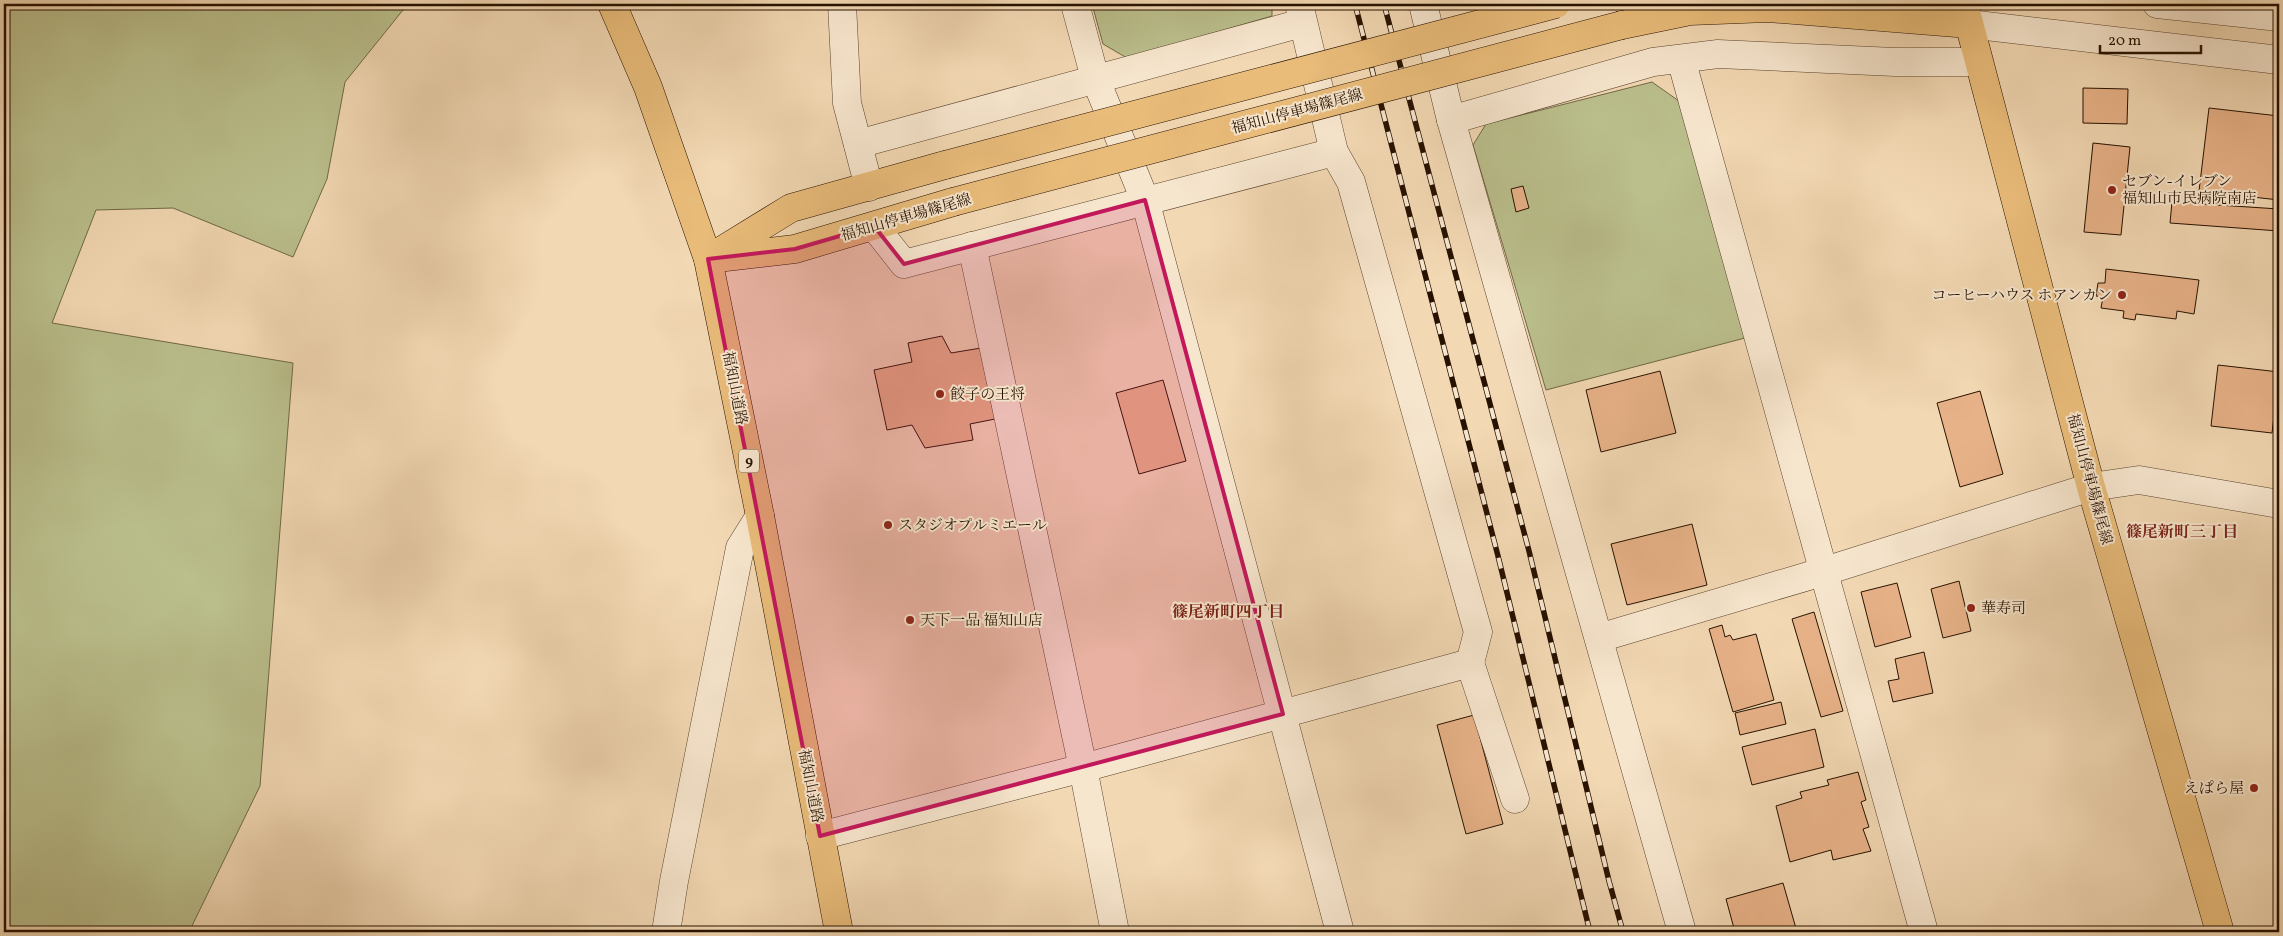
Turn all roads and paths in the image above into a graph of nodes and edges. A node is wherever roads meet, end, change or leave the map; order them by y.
1 (612, 4) edge
2 (842, 4) edge
3 (1075, 4) edge
4 (1423, 4) edge
5 (1556, 4) edge
6 (2157, 4) edge
7 (1300, 13) edge
8 (1967, 14) edge
9 (2279, 17) edge
10 (1680, 58) junction
11 (2279, 60) edge
12 (1978, 62) junction
13 (1095, 78) junction
14 (1451, 120) junction
15 (858, 144) junction
16 (1334, 152) junction
17 (869, 187) junction
18 (1145, 200) junction
19 (874, 226) junction
20 (972, 246) junction
21 (708, 259) junction
22 (2091, 487) junction
23 (2279, 504) edge
24 (760, 516) junction
25 (1822, 572) junction
26 (1600, 638) junction
27 (1470, 664) junction
28 (1283, 714) junction
29 (1083, 768) junction
30 (1515, 799) dead end
31 (820, 836) junction
32 (666, 932) edge
33 (839, 932) edge
34 (1116, 932) edge
35 (1340, 932) edge
36 (1682, 932) edge
37 (1924, 932) edge
38 (2220, 932) edge

1 - 21 main road, 福知山道路 / 9
2 - 15 street
3 - 13 street
4 - 14 street
5 - 17 main road, bridge
6 - 9 street
7 - 13 street
7 - 16 street
8 - 11 street
8 - 12 main road, 福知山停車場篠尾線
8 - 19 main road, 福知山停車場篠尾線, bridge
10 - 12 street
10 - 14 street
10 - 25 street
12 - 22 main road, 福知山停車場篠尾線
13 - 15 street
13 - 18 street
14 - 26 street
15 - 17 street
16 - 18 street
16 - 27 street
17 - 21 main road
18 - 20 street
18 - 28 street
19 - 20 street
19 - 21 main road, 福知山停車場篠尾線
20 - 29 street
21 - 24 main road, 福知山道路 / 9
22 - 23 street
22 - 25 street
22 - 38 main road, 福知山停車場篠尾線
24 - 31 main road, 福知山道路 / 9
24 - 32 street
25 - 26 street
25 - 37 street
26 - 36 street
27 - 28 street
27 - 30 street
28 - 29 street
28 - 35 street
29 - 31 street
29 - 34 street
31 - 33 main road, 福知山道路 / 9

